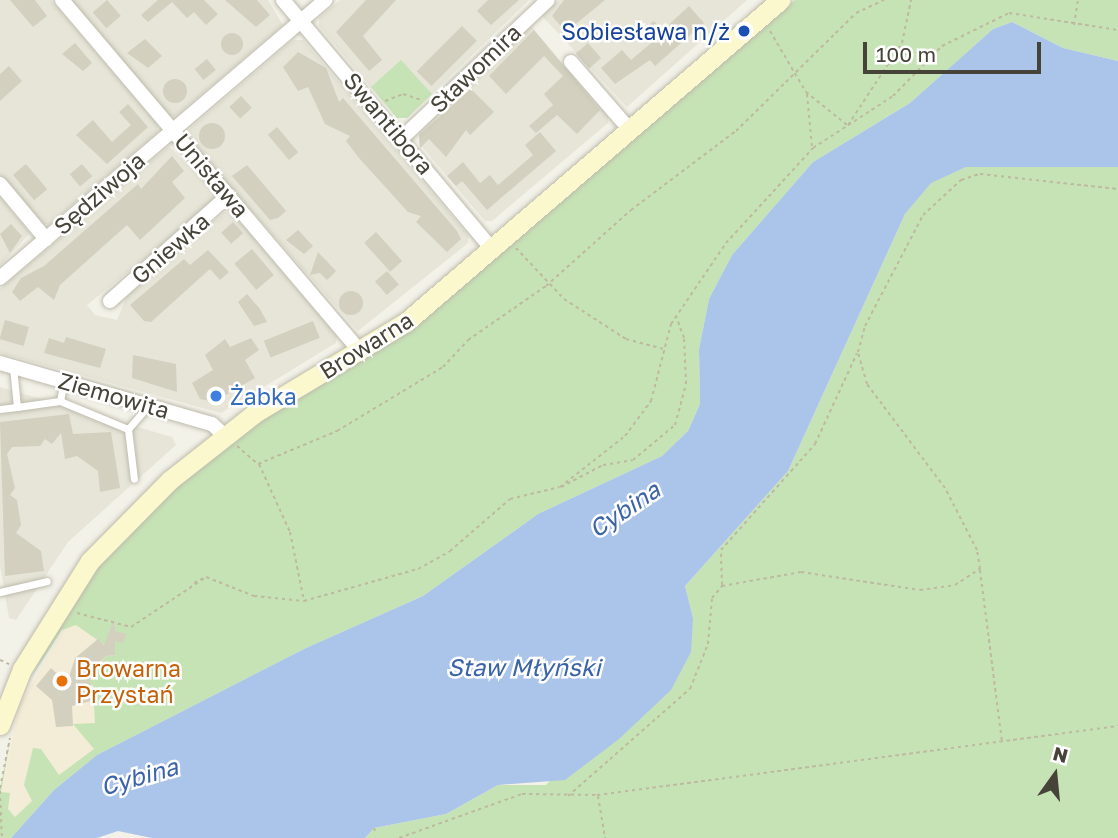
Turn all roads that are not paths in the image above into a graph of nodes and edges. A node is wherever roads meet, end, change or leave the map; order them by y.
1 (62, 0) edge
2 (283, 0) edge
3 (326, 0) edge
4 (548, 0) edge
5 (768, 7) edge
6 (302, 21) junction
7 (572, 62) dead end
8 (173, 130) junction
9 (630, 130) junction
10 (403, 137) junction
11 (0, 184) edge
12 (229, 195) junction
13 (46, 239) junction
14 (499, 242) junction
15 (0, 278) edge
16 (110, 301) dead end
17 (360, 352) junction
18 (6, 365) edge
19 (64, 381) junction
20 (60, 401) junction
21 (149, 405) junction
22 (17, 407) junction
23 (0, 410) edge
24 (128, 429) junction
25 (224, 436) junction
26 (134, 479) dead end
27 (47, 581) dead end
28 (0, 592) edge
29 (9, 698) edge
30 (0, 725) edge

1 - 8 street, Unisława
2 - 6 street, Swantibora
3 - 6 street, Sędziwoja
4 - 10 street, Sławomira
5 - 9 street, Browarna
6 - 8 street, Sędziwoja
6 - 10 street, Swantibora
7 - 9 street
8 - 12 street, Unisława
8 - 13 street, Sędziwoja
9 - 14 street, Browarna
10 - 14 street, Swantibora
11 - 13 street
12 - 16 street, Gniewka
12 - 17 street, Unisława
13 - 15 street, Sędziwoja
14 - 17 street, Browarna
17 - 25 street, Browarna
18 - 19 street, Ziemowita
18 - 22 lane
19 - 20 lane
19 - 21 street, Ziemowita
20 - 22 lane
20 - 24 lane
21 - 24 lane
21 - 25 street, Ziemowita
22 - 23 lane
24 - 26 lane
25 - 29 street, Browarna
27 - 28 lane
29 - 30 street, Browarna

